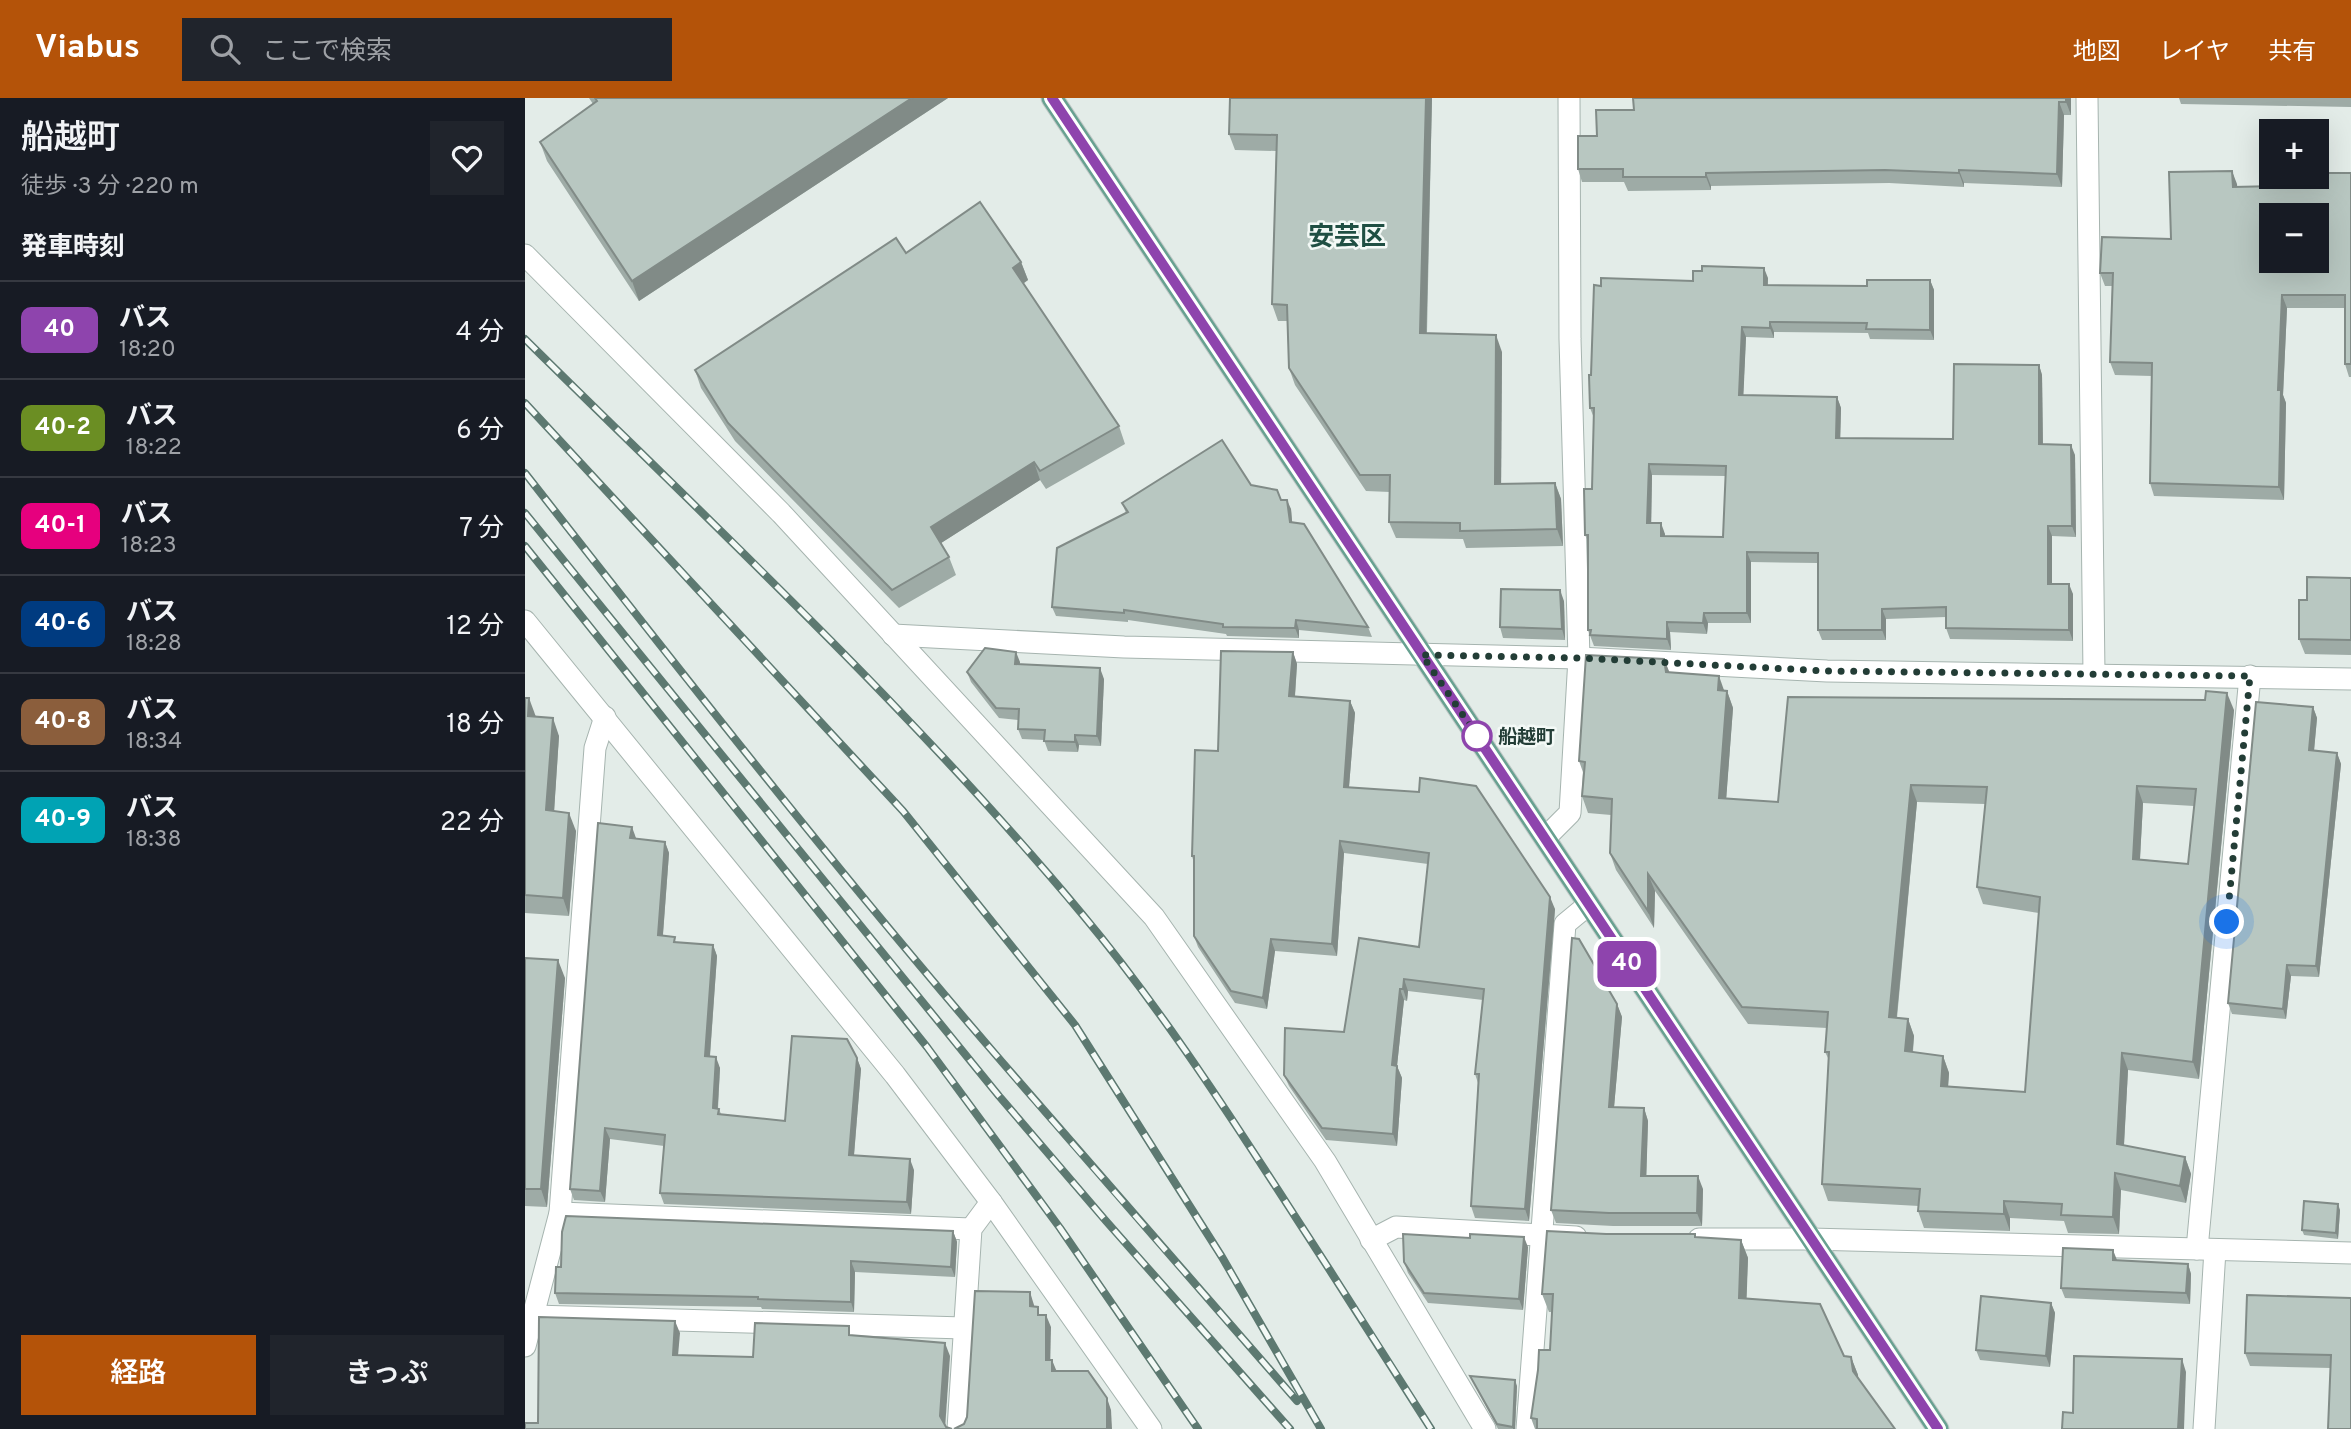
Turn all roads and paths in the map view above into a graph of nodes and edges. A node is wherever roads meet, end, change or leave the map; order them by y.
1 (1052, 98) edge
2 (1569, 98) edge
3 (2087, 98) edge
4 (525, 255) edge
5 (525, 621) edge
6 (893, 635) junction
7 (1422, 655) junction
8 (1579, 658) junction
9 (2094, 674) junction
10 (2250, 676) junction
11 (2351, 679) edge
12 (605, 717) junction
13 (1546, 837) junction
14 (1588, 905) junction
15 (991, 1202) junction
16 (560, 1213) junction
17 (971, 1229) junction
18 (1541, 1235) junction
19 (1601, 1239) edge
20 (1679, 1239) edge
21 (1809, 1239) junction
22 (1371, 1240) junction
23 (2206, 1250) junction
24 (2351, 1253) edge
25 (534, 1316) junction
26 (964, 1328) junction
27 (525, 1346) edge
28 (958, 1429) edge
29 (1151, 1429) edge
30 (1485, 1429) edge
31 (1527, 1429) edge
32 (1938, 1429) edge
33 (2204, 1429) edge

1 - 7 main road
2 - 8 street
3 - 9 street
4 - 6 street
5 - 12 street
6 - 7 street
6 - 22 street
7 - 8 street
7 - 13 main road
8 - 9 street
8 - 13 street
9 - 10 street
10 - 11 street
10 - 23 street
12 - 15 street
12 - 16 street
13 - 14 main road
14 - 18 street
14 - 21 main road
15 - 17 street
15 - 29 street
16 - 17 street
16 - 25 street
17 - 26 street
18 - 19 street
18 - 22 street
18 - 31 street
20 - 21 street
21 - 23 street
21 - 32 main road
22 - 30 street
23 - 24 street
23 - 33 street
25 - 26 street
25 - 27 street
26 - 28 street

